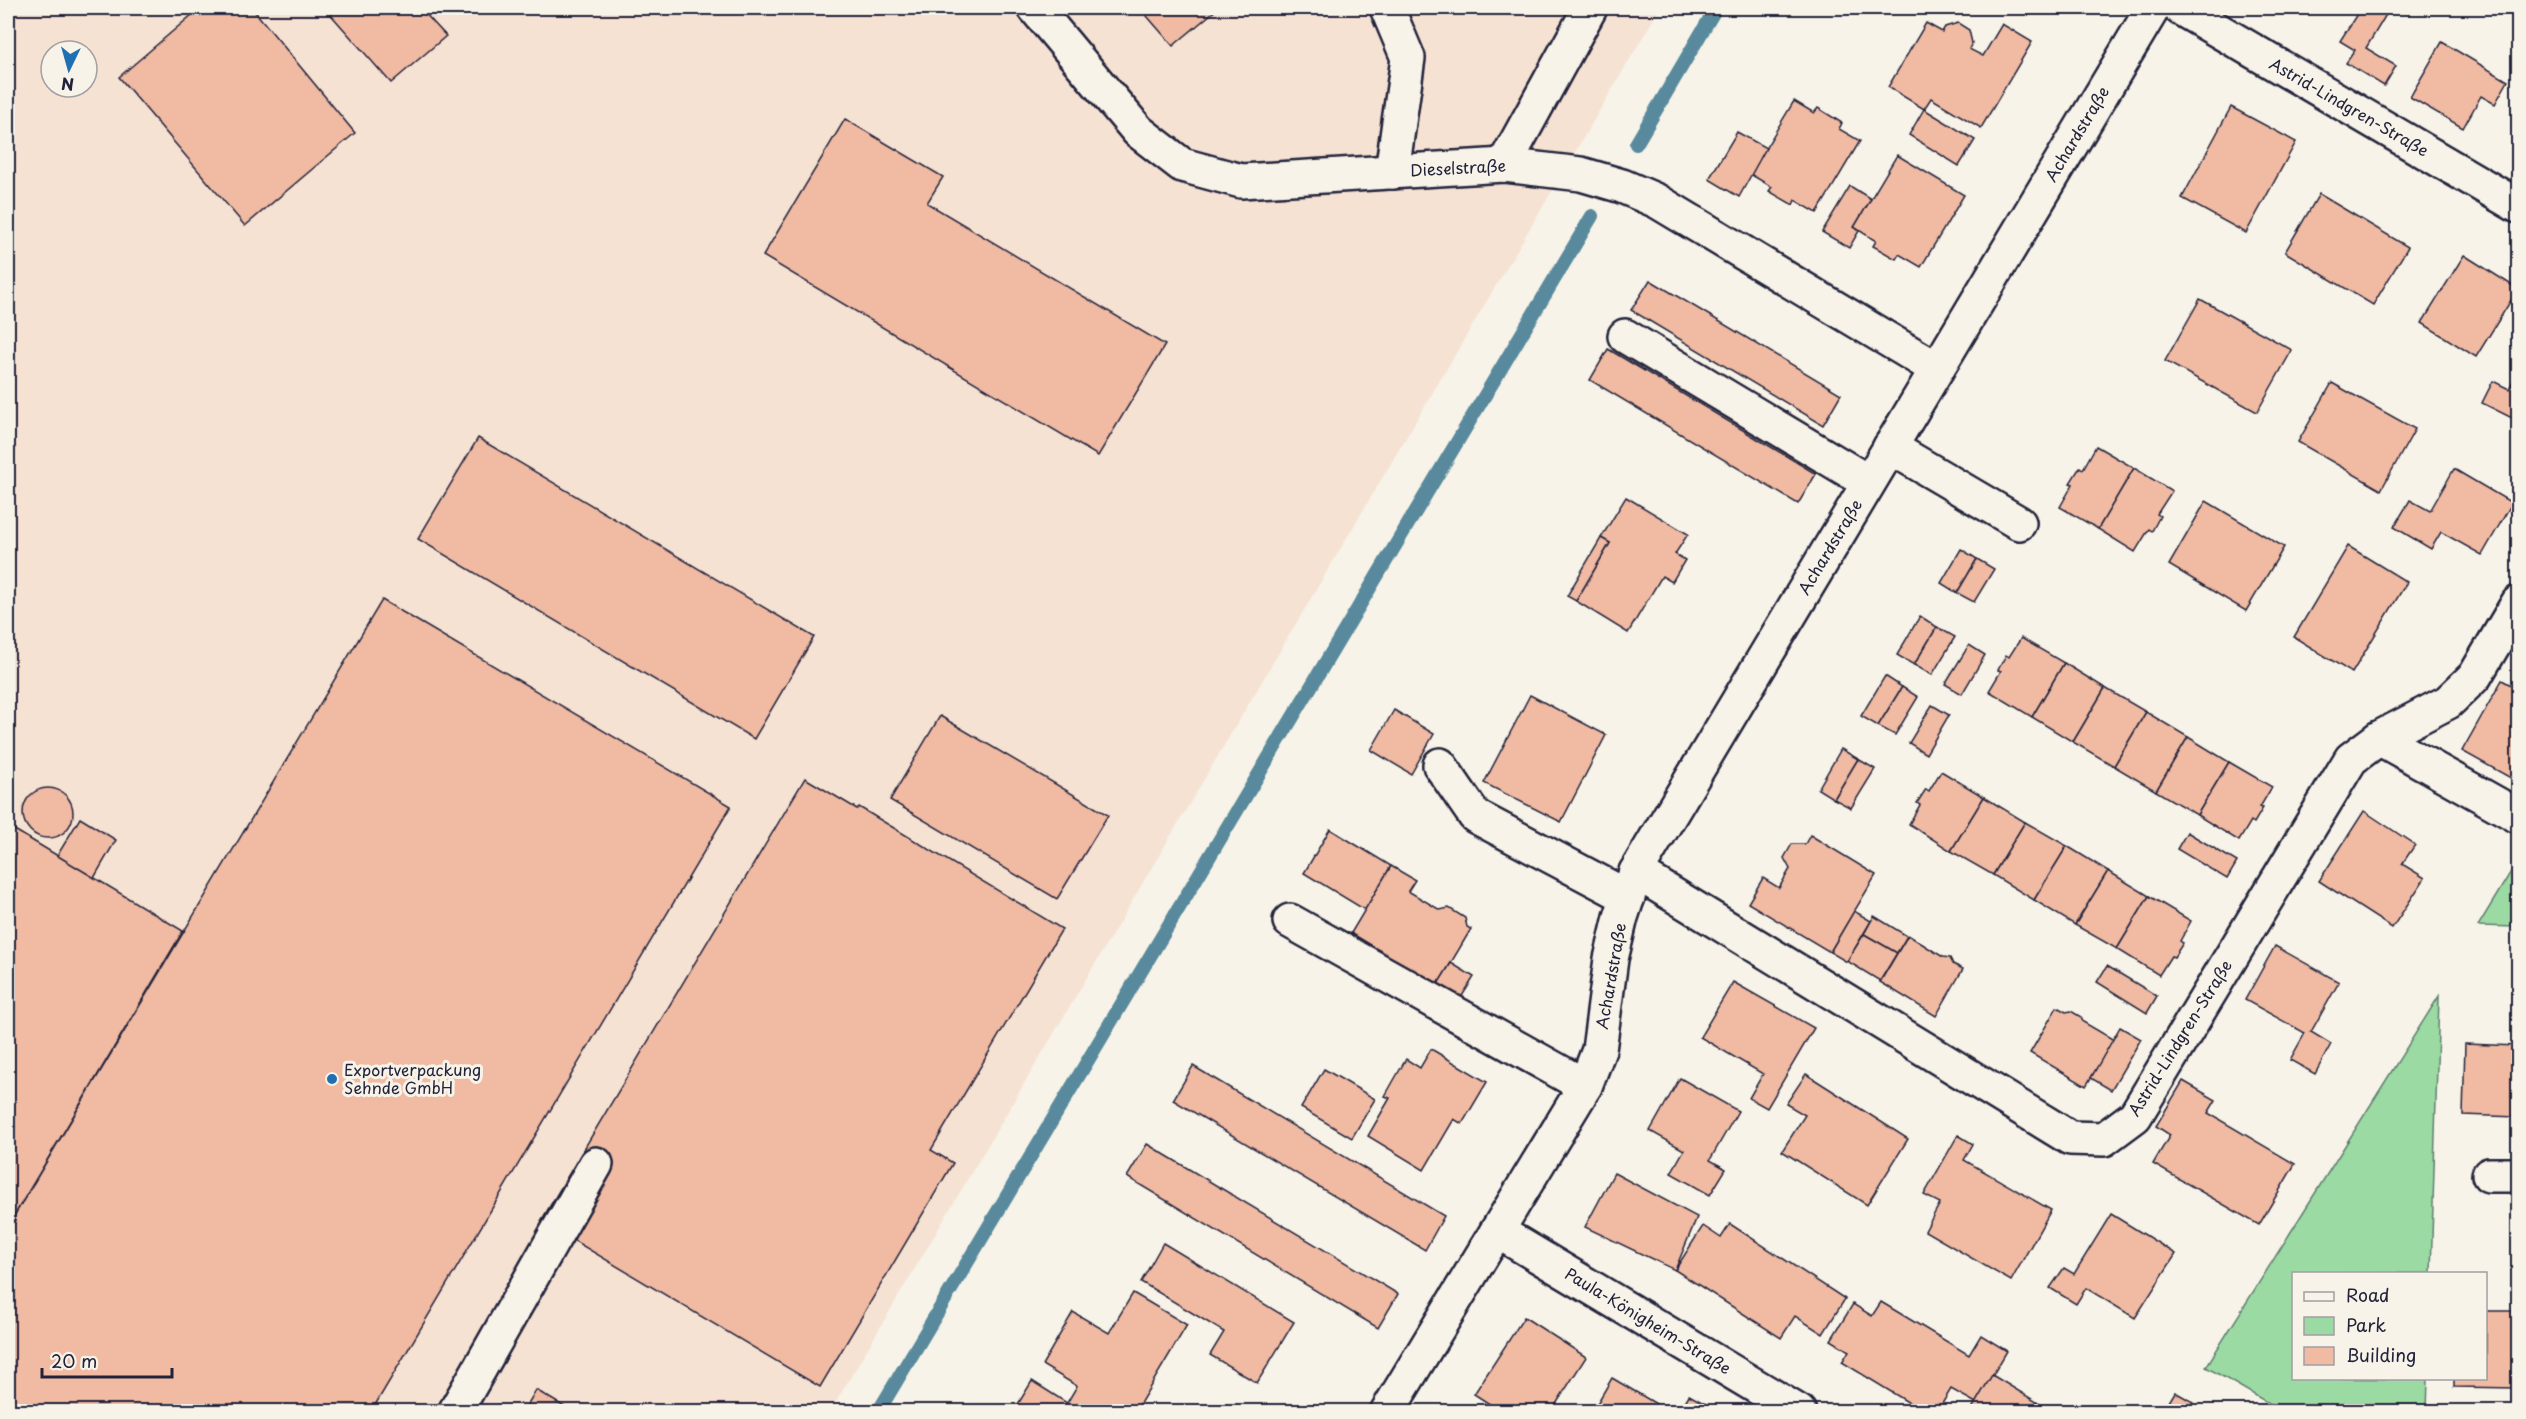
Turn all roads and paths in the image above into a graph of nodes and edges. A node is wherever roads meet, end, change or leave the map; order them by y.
1 (1035, 8) edge
2 (1387, 8) edge
3 (1590, 8) edge
4 (2153, 8) edge
5 (2181, 8) edge
6 (1504, 165) junction
7 (1392, 171) junction
8 (2518, 206) edge
9 (1625, 336) dead end
10 (1937, 369) junction
11 (1890, 447) junction
12 (1869, 482) junction
13 (2019, 523) dead end
14 (2518, 603) edge
15 (2379, 738) junction
16 (1440, 765) dead end
17 (2518, 816) edge
18 (1632, 885) junction
19 (1290, 921) dead end
20 (1585, 1086) junction
21 (596, 1164) dead end
22 (1497, 1231) junction
23 (455, 1412) edge
24 (1387, 1412) edge
25 (1799, 1412) edge

1 - 7 street, Dieselstraße
2 - 7 street
3 - 6 street
4 - 10 street, Achardstraße
5 - 8 street, Astrid-Lindgren-Straße
6 - 7 street, Dieselstraße
6 - 10 street, Dieselstraße
9 - 12 street
10 - 11 street, Achardstraße
11 - 12 street, Achardstraße
11 - 13 street
12 - 18 street, Achardstraße
14 - 15 street, Astrid-Lindgren-Straße
15 - 17 street
15 - 18 street, Astrid-Lindgren-Straße
16 - 18 street, Astrid-Lindgren-Straße
18 - 20 street, Achardstraße
19 - 20 street
20 - 22 street, Achardstraße
21 - 23 street
22 - 24 street, Achardstraße
22 - 25 street, Paula-Königheim-Straße

